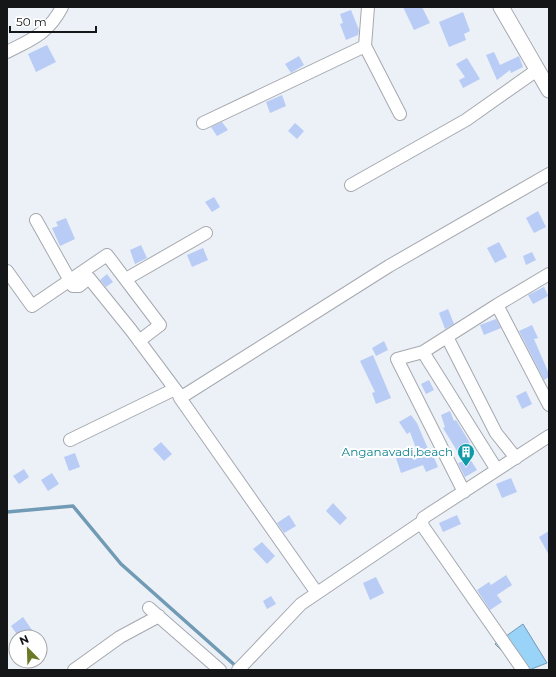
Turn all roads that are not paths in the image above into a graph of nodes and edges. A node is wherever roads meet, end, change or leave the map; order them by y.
1 (62, 7) edge
2 (368, 7) edge
3 (501, 7) edge
4 (365, 46) junction
5 (7, 52) edge
6 (537, 70) junction
7 (549, 90) edge
8 (400, 114) dead end
9 (203, 122) dead end
10 (549, 174) edge
11 (351, 185) dead end
12 (36, 220) dead end
13 (206, 233) dead end
14 (7, 271) edge
15 (549, 274) edge
16 (126, 279) junction
17 (69, 280) junction
18 (496, 305) junction
19 (447, 337) junction
20 (139, 341) junction
21 (423, 352) junction
22 (178, 394) junction
23 (549, 405) edge
24 (549, 436) edge
25 (70, 440) dead end
26 (516, 458) junction
27 (497, 470) junction
28 (464, 492) junction
29 (422, 522) junction
30 (317, 593) junction
31 (149, 608) dead end
32 (159, 616) junction
33 (74, 670) edge
34 (220, 670) edge
35 (238, 670) edge
36 (523, 670) edge

1 - 5 street
2 - 4 street
3 - 6 street
4 - 8 street
4 - 9 street
6 - 7 street
6 - 11 street
10 - 22 street
12 - 17 street
13 - 16 street
14 - 17 street
15 - 18 street
16 - 17 street
16 - 20 street
17 - 20 street
18 - 19 street
18 - 23 street
19 - 21 street
19 - 26 street
20 - 22 street
21 - 27 street
21 - 28 street
22 - 25 street
22 - 30 street
24 - 26 street
26 - 27 street
27 - 28 street
28 - 29 street
29 - 30 street
29 - 36 street
30 - 35 street
31 - 32 street
32 - 33 street
32 - 34 street

